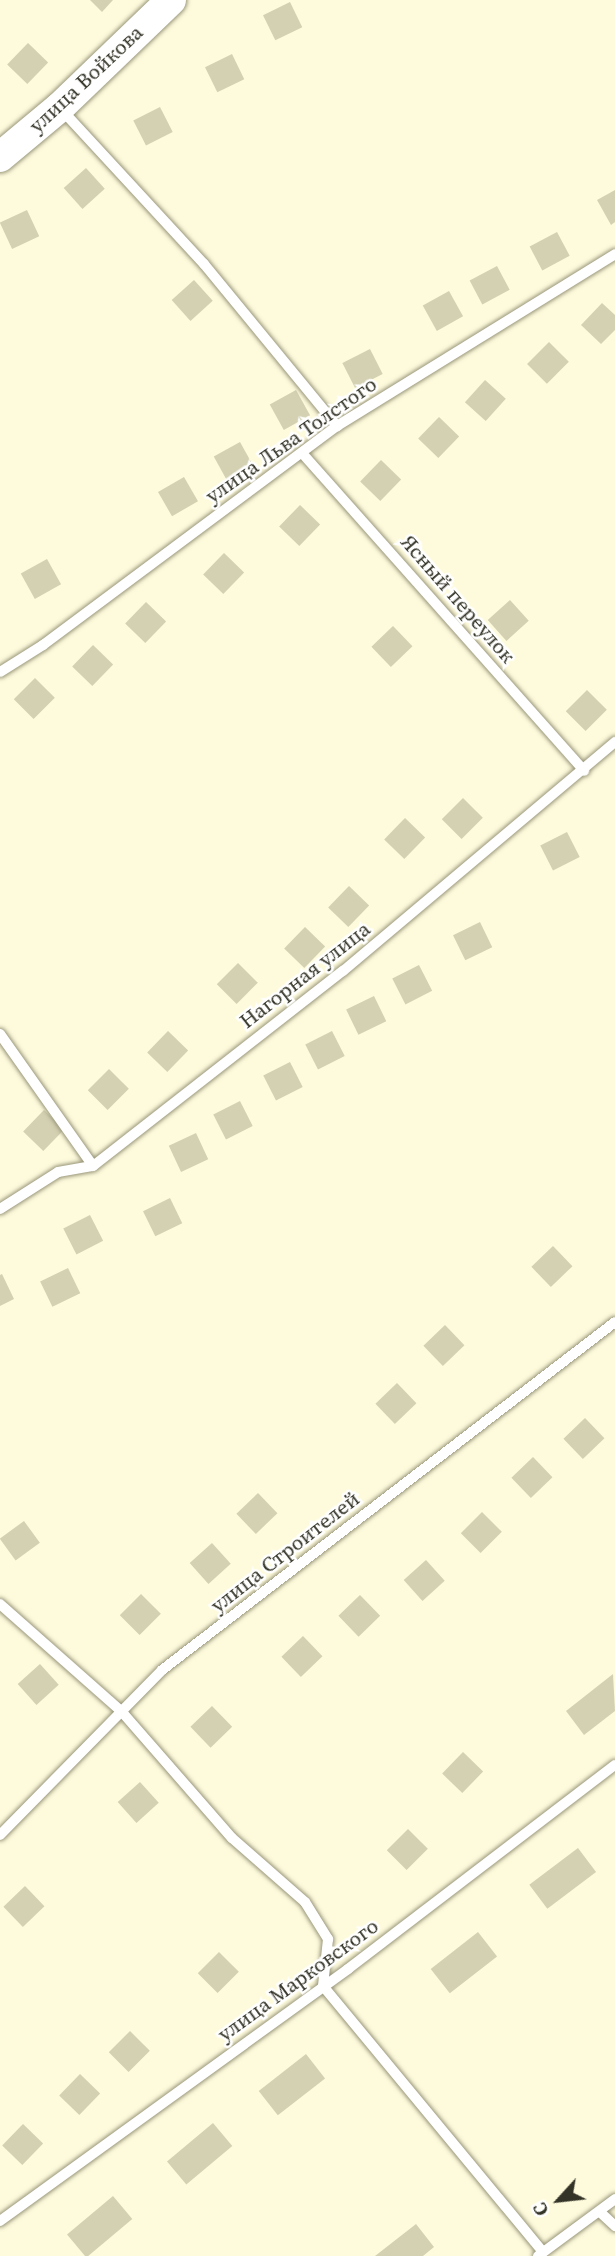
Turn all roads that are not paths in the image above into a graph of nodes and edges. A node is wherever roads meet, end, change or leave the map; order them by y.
1 (171, 0) edge
2 (60, 107) junction
3 (0, 157) edge
4 (615, 254) edge
5 (337, 426) junction
6 (302, 453) junction
7 (0, 672) edge
8 (615, 742) edge
9 (584, 771) junction
10 (0, 1034) edge
11 (93, 1166) junction
12 (0, 1209) edge
13 (615, 1322) edge
14 (0, 1604) edge
15 (122, 1712) junction
16 (615, 1765) edge
17 (0, 1835) edge
18 (323, 1986) junction
19 (615, 2199) edge
20 (600, 2212) junction
21 (0, 2221) edge
22 (615, 2226) edge
23 (540, 2254) edge

1 - 2 street, улица Войкова
2 - 3 street, улица Войкова
2 - 5 lane
4 - 5 lane, улица Льва Толстого
5 - 6 lane, улица Льва Толстого
6 - 7 lane, улица Льва Толстого
6 - 9 lane, Ясный переулок
8 - 9 lane, Нагорная улица
9 - 11 lane, Нагорная улица
10 - 11 lane
11 - 12 lane, Нагорная улица
13 - 15 lane, улица Строителей
14 - 15 lane
15 - 17 lane, улица Строителей
15 - 18 lane
16 - 18 lane, улица Марковского
18 - 21 lane, улица Марковского
18 - 23 lane
19 - 20 lane
20 - 22 lane
20 - 23 lane

